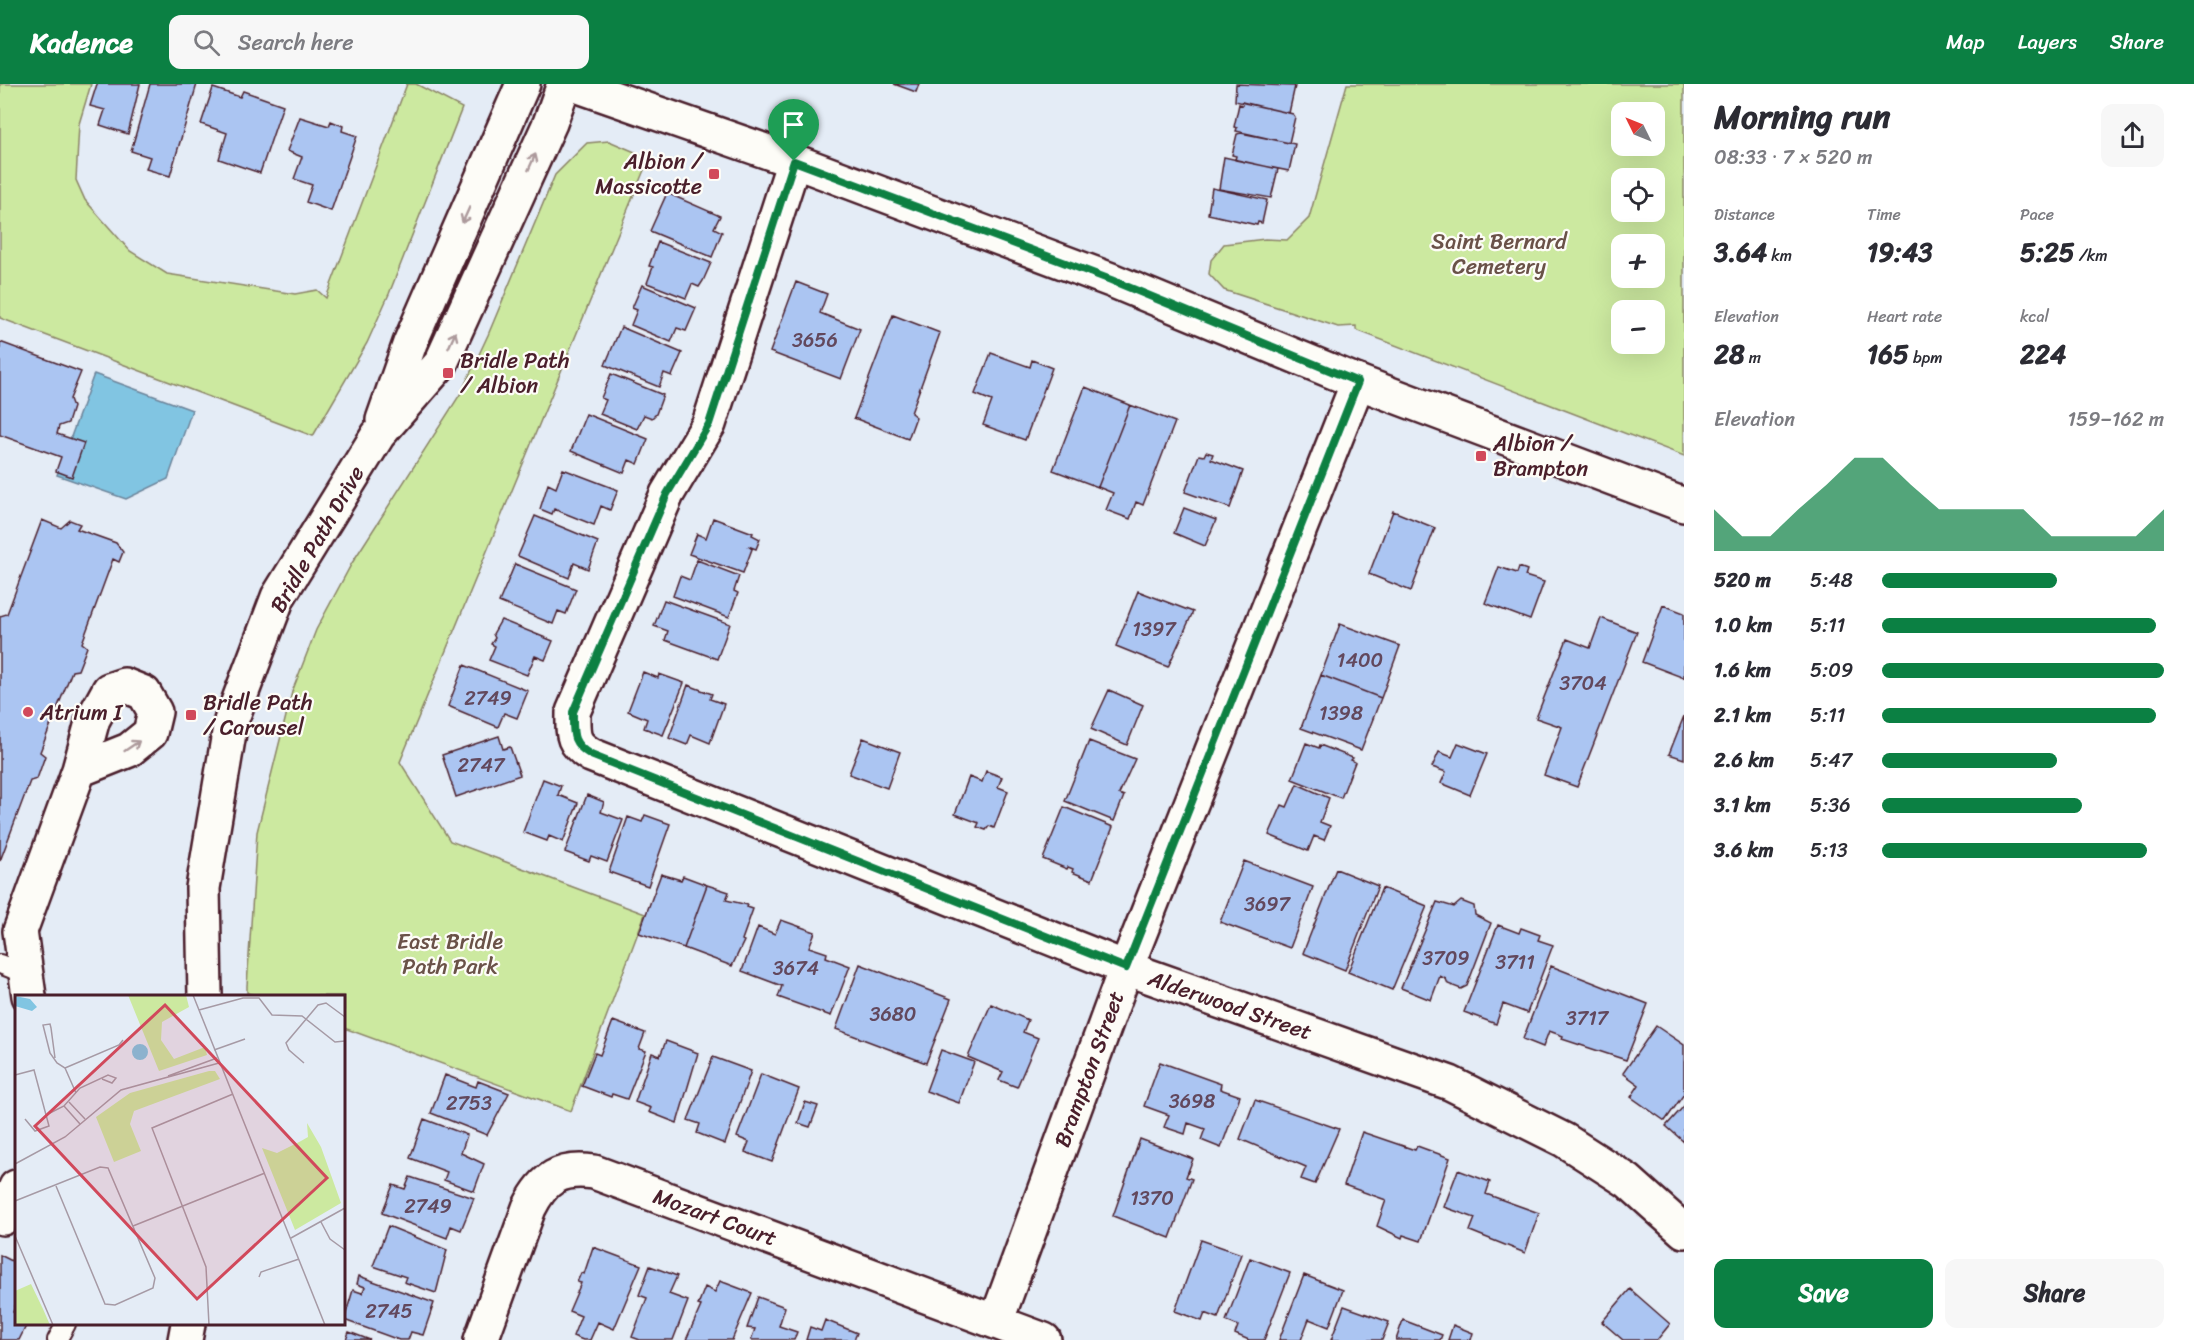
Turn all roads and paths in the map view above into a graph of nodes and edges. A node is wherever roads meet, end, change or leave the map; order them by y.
1 (523, 84) edge
2 (564, 84) edge
3 (573, 84) edge
4 (794, 161) junction
5 (1358, 382) junction
6 (378, 435) junction
7 (1684, 505) edge
8 (79, 770) dead end
9 (1126, 968) junction
10 (18, 978) edge
11 (205, 995) edge
12 (15, 1190) edge
13 (6, 1220) edge
14 (1684, 1231) edge
15 (996, 1322) junction
16 (65, 1325) edge
17 (188, 1325) edge
18 (57, 1340) edge
19 (185, 1340) edge
20 (481, 1340) edge
21 (1044, 1340) edge

1 -> 6 street, Bridle Path Drive
6 -> 2 street, Bridle Path Drive
3 - 4 street
4 - 5 street
4 - 9 street, Alderwood Street
5 - 7 street
5 - 9 street, Brampton Street
6 - 11 street, Bridle Path Drive
8 - 10 street
9 - 14 street, Alderwood Street
9 - 15 street, Brampton Street
12 - 13 street
15 - 20 street, Mozart Court
15 - 21 street, Mozart Court
16 - 18 lane
17 - 19 street

